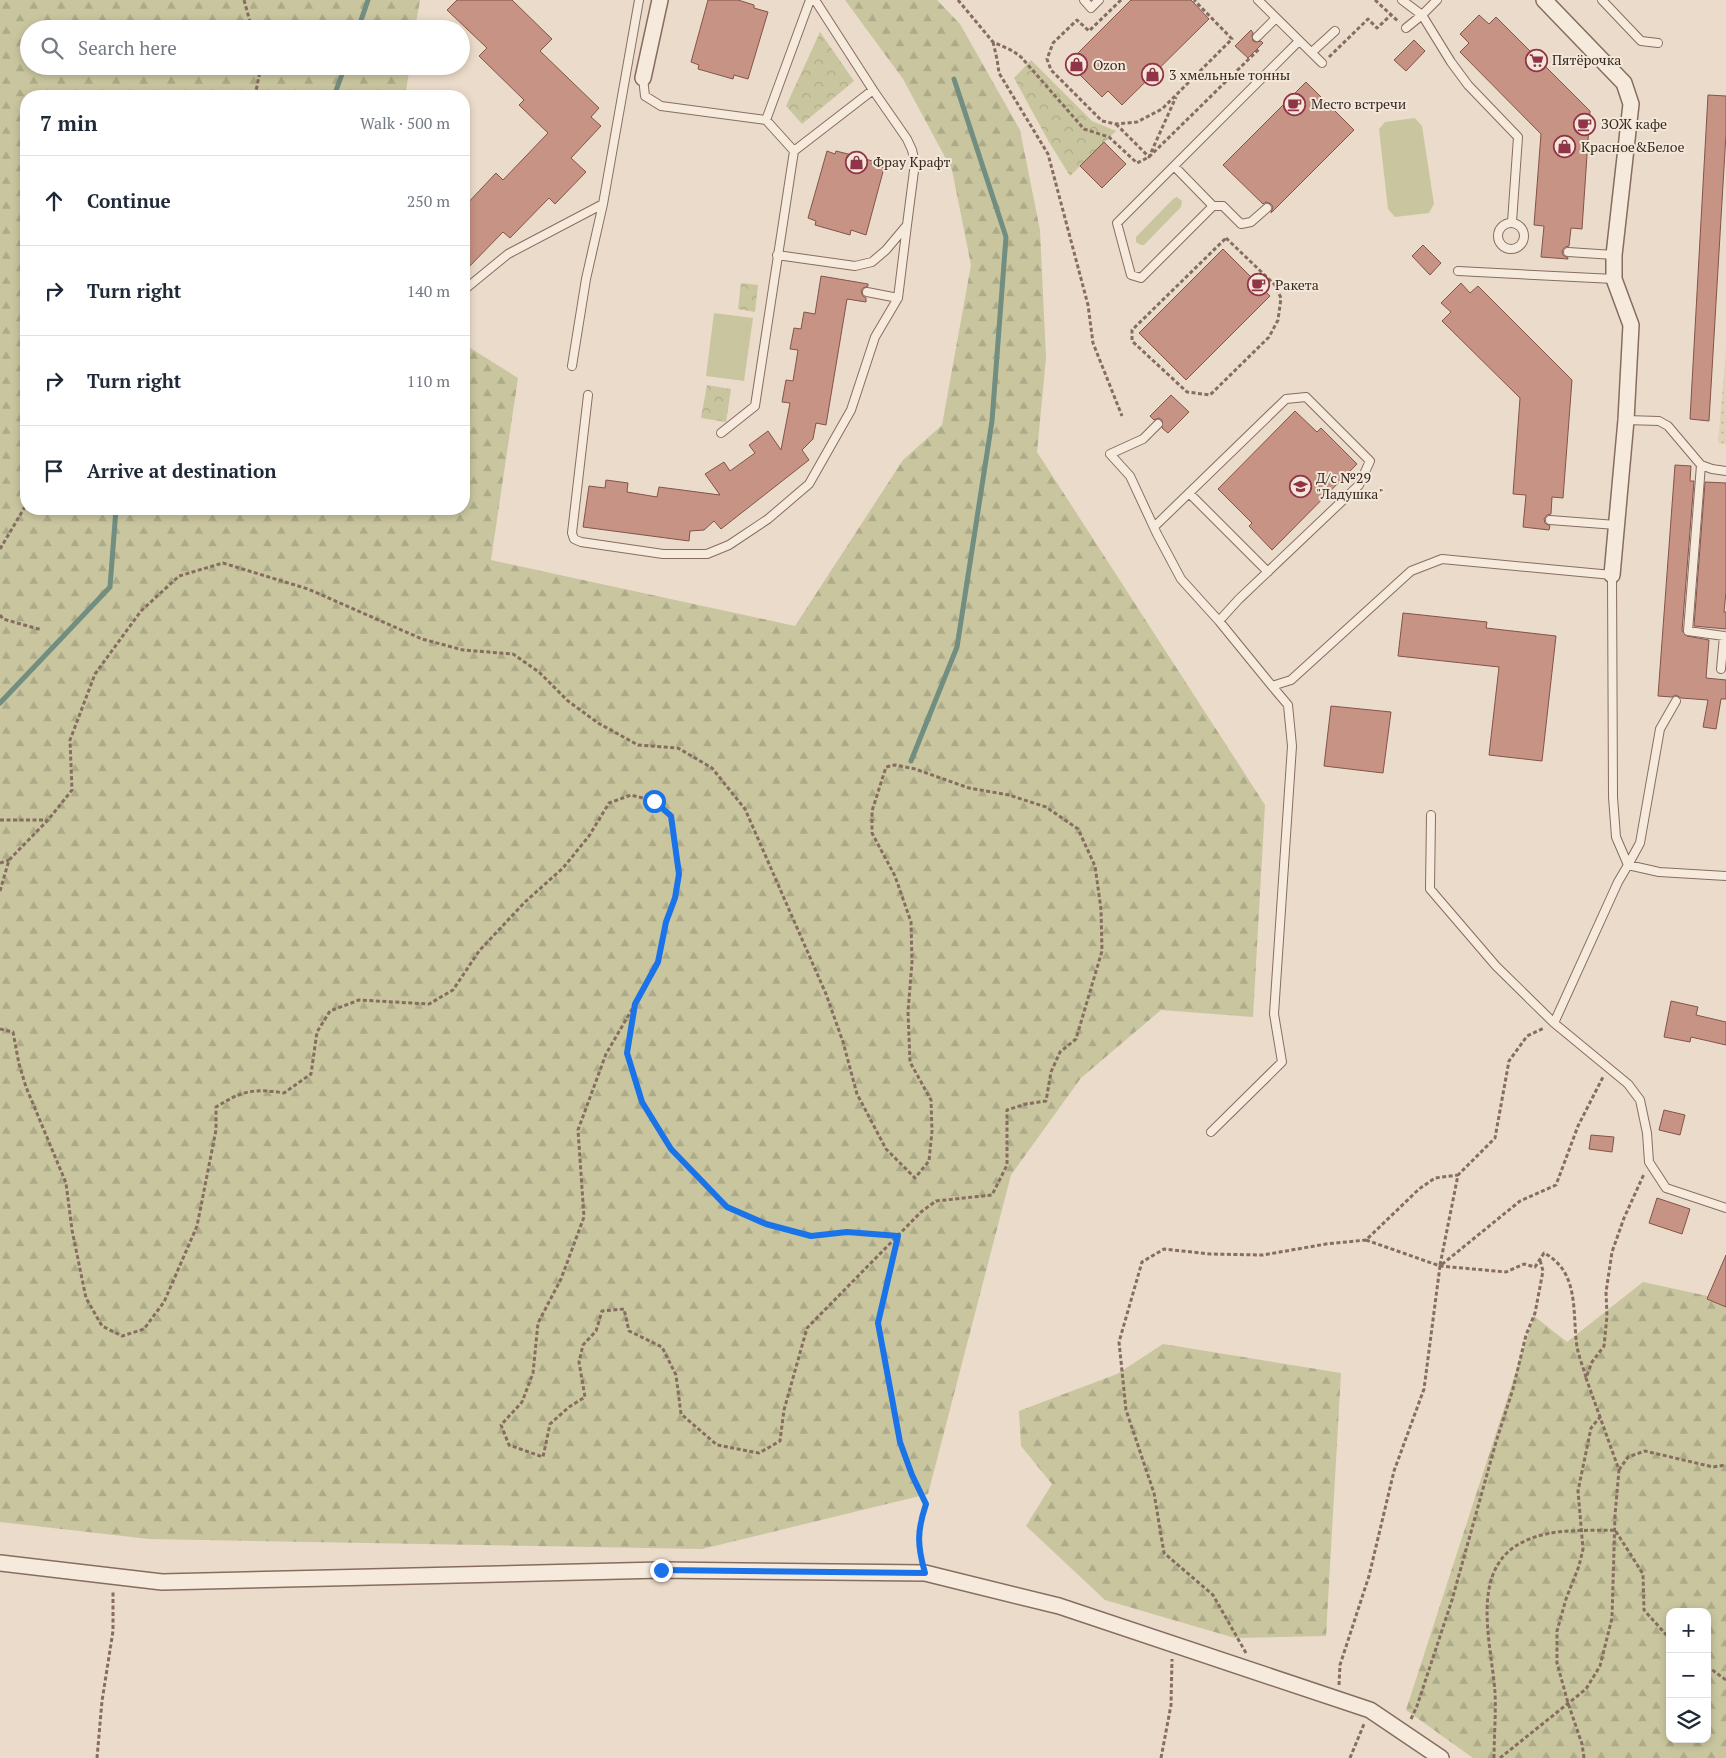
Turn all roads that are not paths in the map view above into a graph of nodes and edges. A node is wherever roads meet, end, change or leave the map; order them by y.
1 (639, 0) edge
2 (660, 0) edge
3 (810, 0) edge
4 (815, 0) edge
5 (1084, 0) edge
6 (1099, 0) edge
7 (1258, 0) edge
8 (1402, 0) edge
9 (1437, 0) edge
10 (1544, 0) edge
11 (1602, 0) edge
12 (1091, 8) junction
13 (1085, 14) dead end
14 (1422, 15) junction
15 (1276, 18) junction
16 (1406, 28) road end
17 (1335, 31) dead end
18 (1258, 36) road end
19 (1299, 41) junction
20 (1658, 43) dead end
21 (1312, 52) junction
22 (1322, 63) road end
23 (643, 78) joint
24 (873, 90) junction
25 (766, 120) junction
26 (794, 152) junction
27 (1174, 166) junction
28 (603, 204) junction
29 (1213, 206) junction
30 (1267, 208) dead end
31 (1512, 222) dead end
32 (907, 225) junction
33 (1568, 252) dead end
34 (777, 255) junction
35 (1614, 255) junction
36 (1458, 271) dead end
37 (1614, 279) junction
38 (470, 285) edge
39 (867, 292) dead end
40 (898, 298) junction
41 (572, 366) dead end
42 (588, 395) dead end
43 (1626, 420) junction
44 (1158, 424) dead end
45 (721, 433) dead end
46 (1701, 465) junction
47 (1726, 471) edge
48 (1190, 494) junction
49 (1550, 520) dead end
50 (1616, 525) junction
51 (1154, 527) junction
52 (1268, 572) junction
53 (1612, 575) junction
54 (1219, 621) junction
55 (1721, 669) dead end
56 (1272, 686) junction
57 (1676, 700) dead end
58 (1431, 815) dead end
59 (1628, 865) junction
60 (1726, 876) edge
61 (1554, 1023) junction
62 (1211, 1132) dead end
63 (1726, 1208) edge
64 (0, 1563) edge
65 (1441, 1758) edge

1 - 28 lane
2 - 23 street
3 - 25 lane
4 - 24 lane
5 - 12 lane
6 - 12 lane
7 - 15 lane
8 - 14 lane
9 - 14 lane
10 - 35 street
11 - 20 lane
12 - 13 lane
14 - 16 lane
14 - 31 lane
15 - 18 lane
15 - 19 lane
17 - 21 lane
19 - 21 lane
19 - 27 lane
21 - 22 lane
23 - 25 lane
24 - 26 lane
24 - 32 lane
25 - 26 lane
26 - 34 lane
27 - 29 lane
27 - 29 lane
28 - 38 lane
28 - 41 lane
29 - 30 lane
32 - 34 lane
32 - 40 lane
33 - 35 lane
34 - 45 lane
35 - 37 street
36 - 37 lane
37 - 43 street
39 - 40 lane
40 - 42 lane
43 - 46 lane
43 - 50 street
44 - 51 lane
46 - 47 lane
46 - 55 lane
48 - 51 lane
48 - 52 lane
48 - 52 lane
49 - 50 lane
50 - 53 street
51 - 54 lane
52 - 54 lane
53 - 56 lane
53 - 59 lane
54 - 56 lane
56 - 62 lane
57 - 59 lane
58 - 61 lane
59 - 60 lane
59 - 61 lane
61 - 63 lane
64 - 65 street

